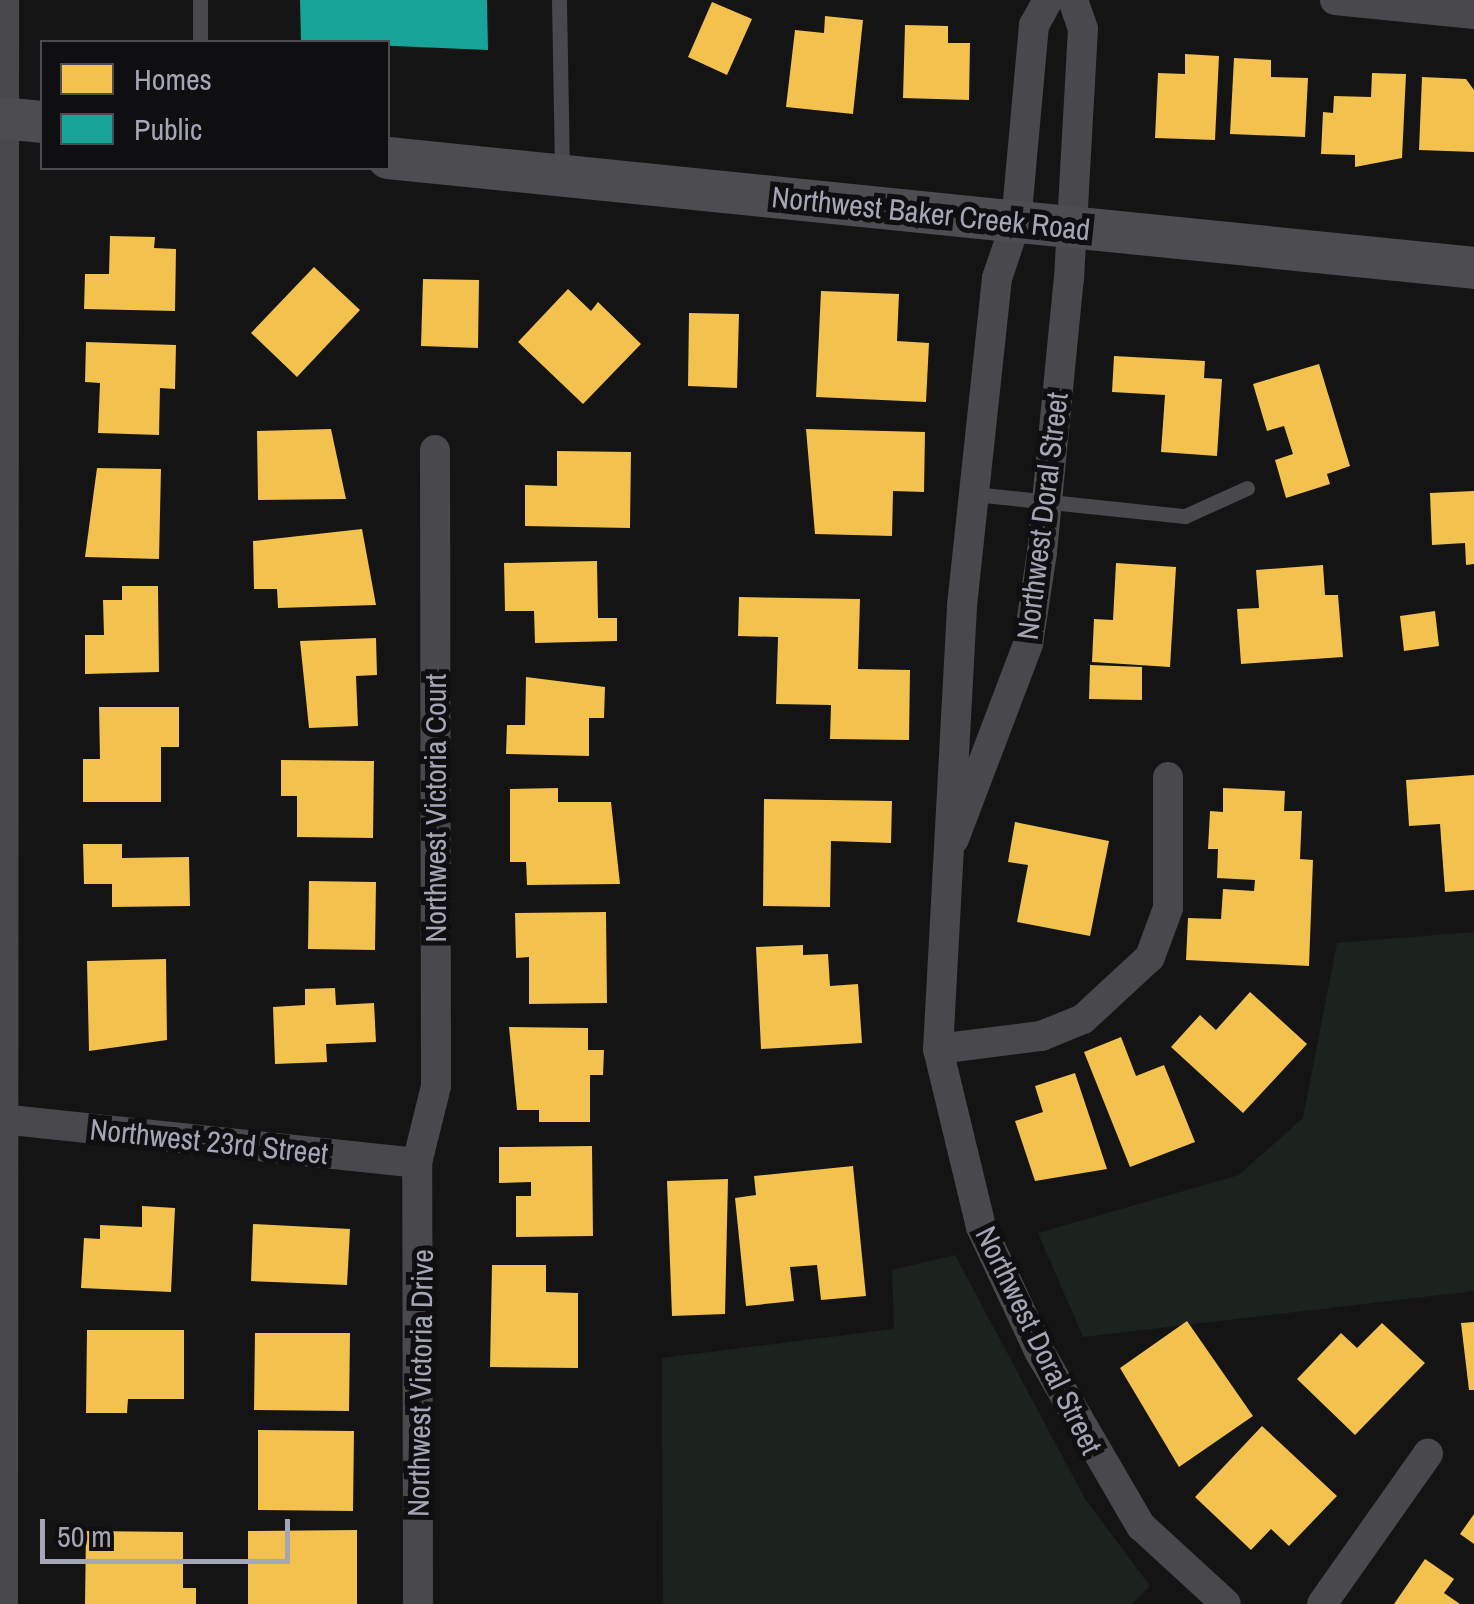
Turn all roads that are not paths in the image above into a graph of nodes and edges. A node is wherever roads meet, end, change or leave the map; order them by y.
1 (4, 0) edge
2 (200, 0) edge
3 (559, 0) edge
4 (1048, 0) edge
5 (1073, 0) edge
6 (1335, 0) edge
7 (1474, 14) edge
8 (200, 40) edge
9 (15, 119) edge
10 (390, 158) edge
11 (562, 176) junction
12 (1016, 222) junction
13 (1066, 228) junction
14 (1474, 268) edge
15 (435, 450) dead end
16 (1247, 488) dead end
17 (974, 494) junction
18 (1047, 501) junction
19 (1168, 777) dead end
20 (950, 851) junction
21 (938, 1048) junction
22 (2, 1119) edge
23 (417, 1163) junction
24 (1428, 1454) dead end
25 (3, 1604) edge
26 (418, 1604) edge
27 (1226, 1604) edge
28 (1322, 1604) edge

1 - 9 street
2 - 8 lane
3 - 11 lane
4 - 12 street, Northwest Doral Street
5 - 13 street, Northwest Doral Street
6 - 7 street
9 - 22 street
10 - 11 main road, Northwest Baker Creek Road
11 - 12 main road, Northwest Baker Creek Road
12 - 13 main road, Northwest Baker Creek Road
12 - 17 street, Northwest Doral Street
13 - 14 main road, Northwest Baker Creek Road
13 - 18 street, Northwest Doral Street
15 - 23 street, Northwest Victoria Court
16 - 18 lane
17 - 18 lane
17 - 20 street, Northwest Doral Street
18 - 20 street, Northwest Doral Street
19 - 21 street
20 - 21 street, Northwest Doral Street
21 - 27 street, Northwest Doral Street
22 - 23 street, Northwest 23rd Street
22 - 25 street
23 - 26 street, Northwest Victoria Drive
24 - 28 street

